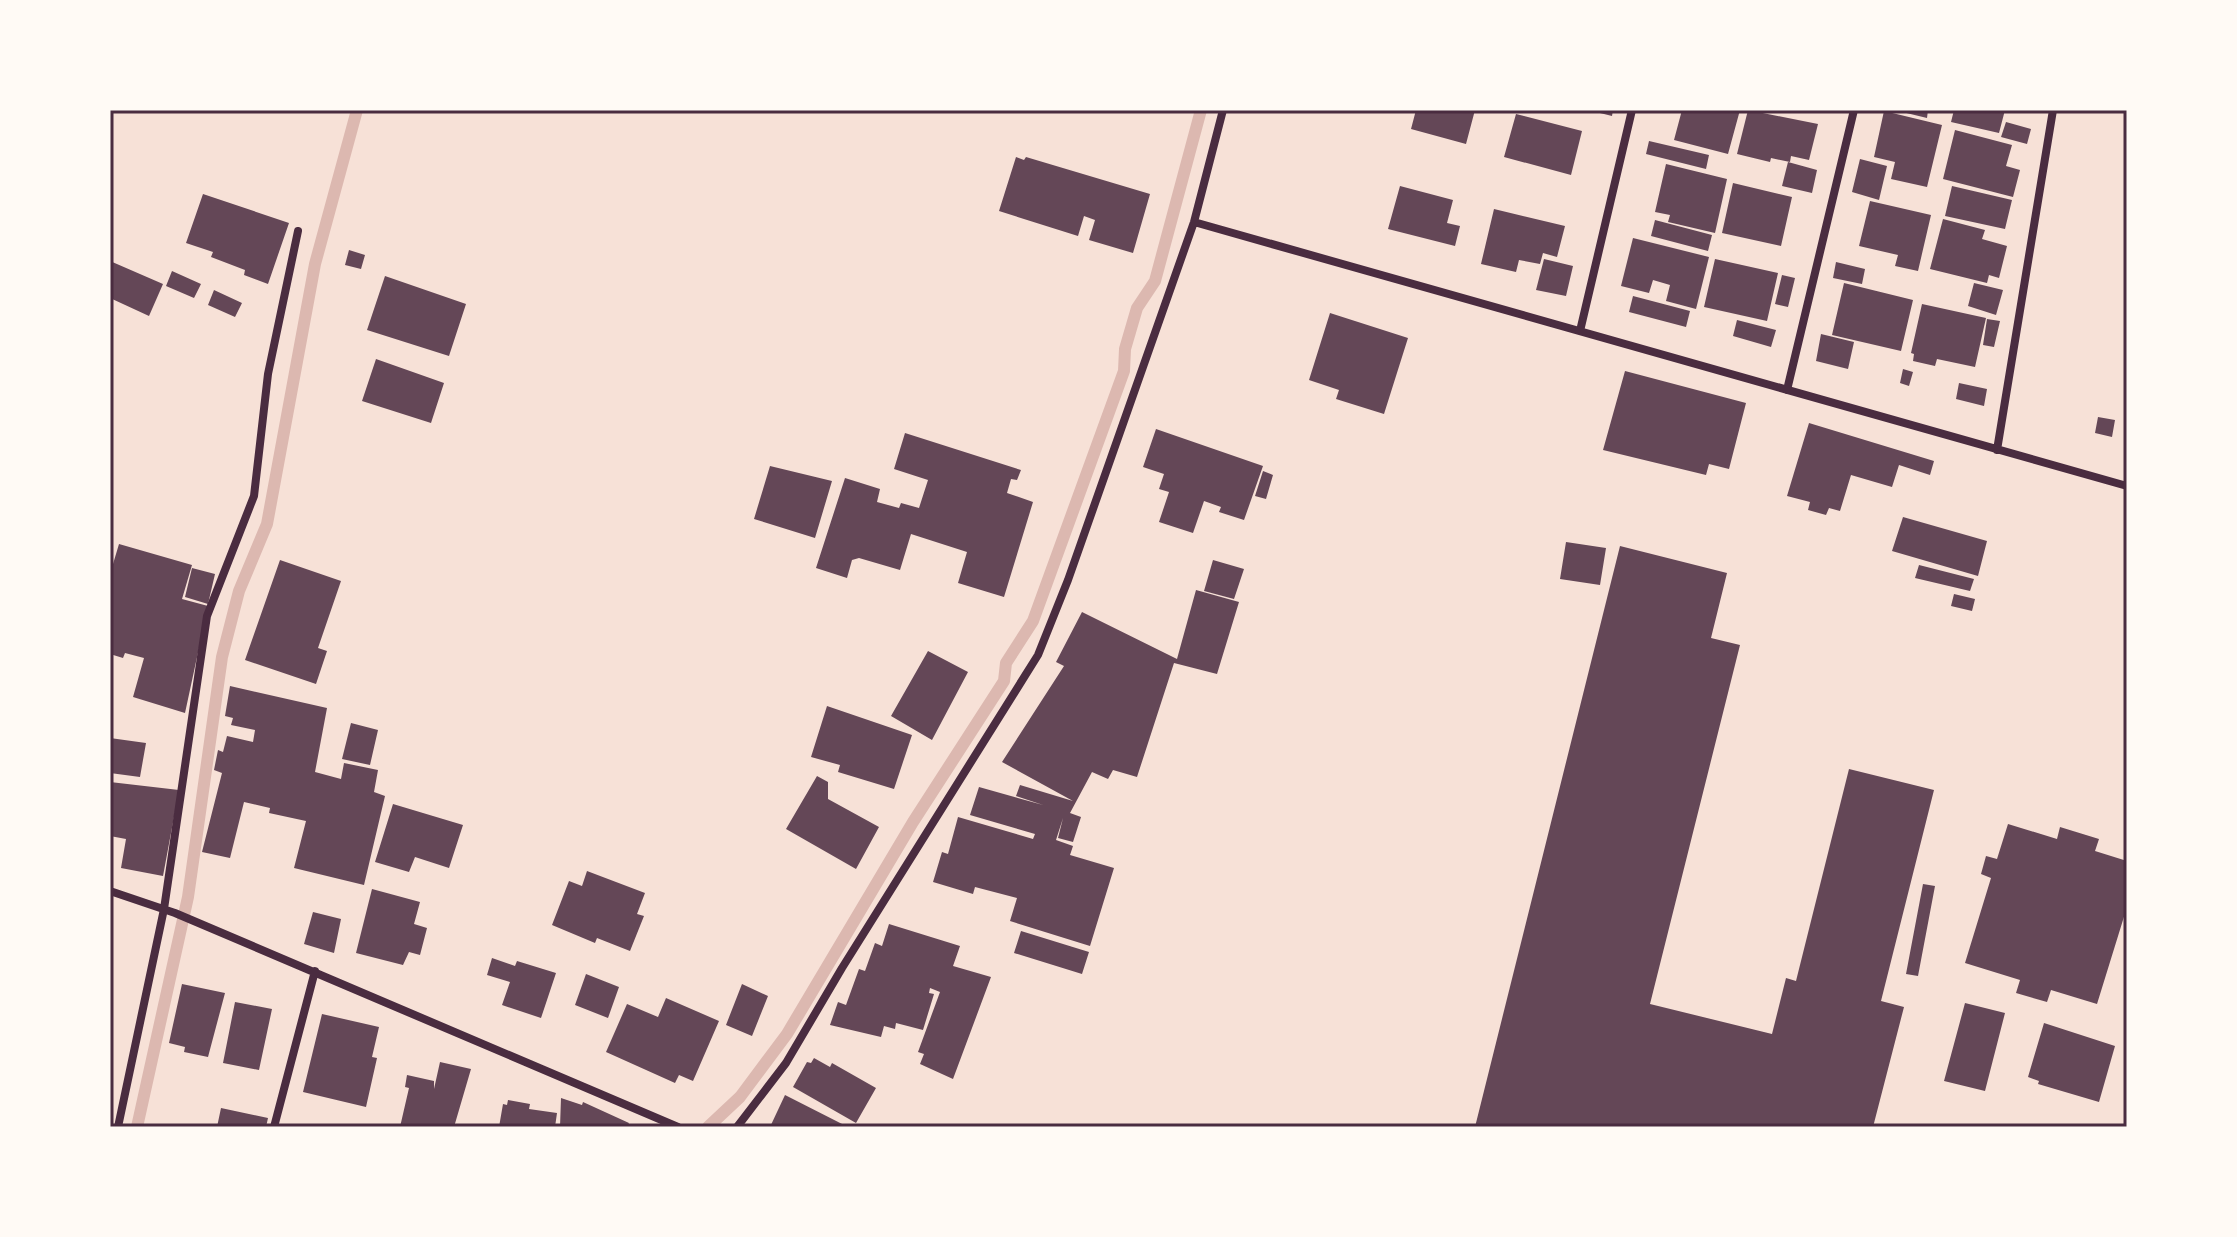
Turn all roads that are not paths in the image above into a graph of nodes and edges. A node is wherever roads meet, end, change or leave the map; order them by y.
1 (1223, 110) edge
2 (1632, 110) edge
3 (1854, 110) edge
4 (2053, 110) edge
5 (1194, 222) junction
6 (298, 231) dead end
7 (1580, 331) junction
8 (1787, 390) junction
9 (1997, 450) junction
10 (2127, 486) edge
11 (110, 891) edge
12 (164, 909) junction
13 (315, 971) junction
14 (118, 1127) edge
15 (274, 1127) edge
16 (678, 1127) edge
17 (737, 1127) edge

1 - 5 street
2 - 7 street
3 - 8 street
4 - 9 street
5 - 7 street
5 - 17 street
6 - 12 street
7 - 8 street
8 - 9 street
9 - 10 street
11 - 12 street
12 - 13 street
12 - 14 street
13 - 15 street
13 - 16 street

